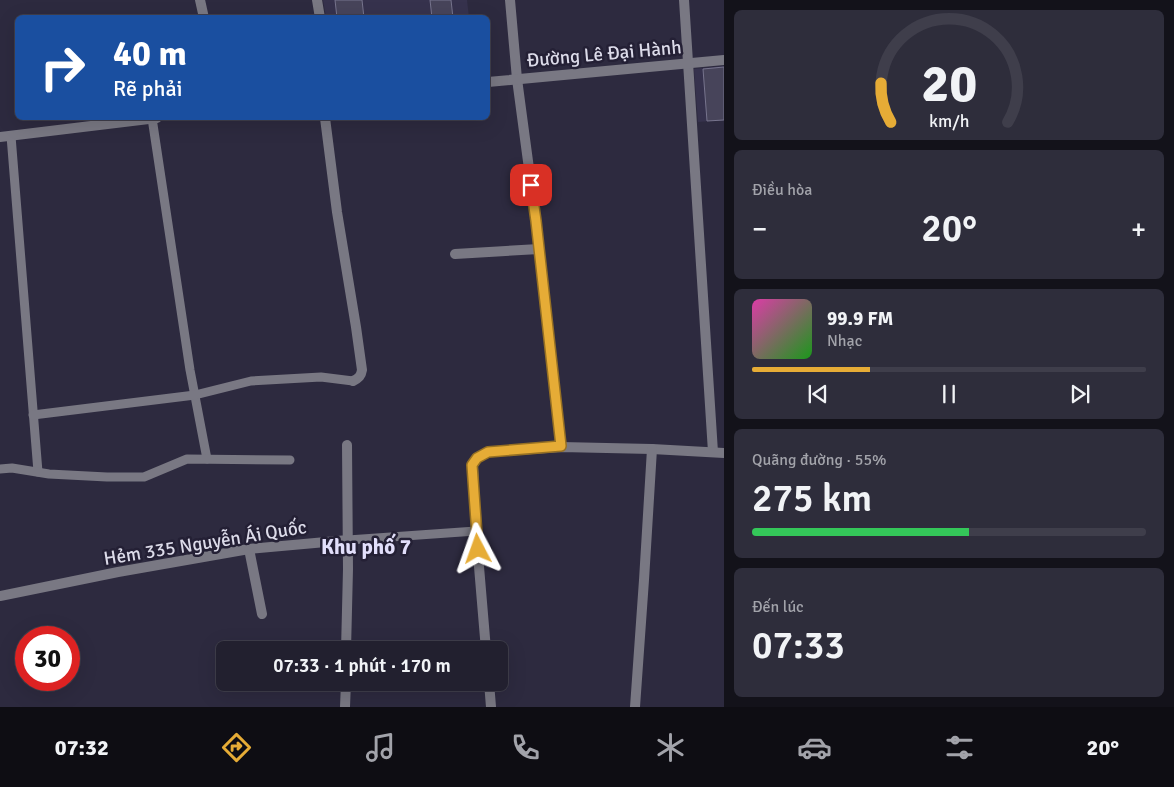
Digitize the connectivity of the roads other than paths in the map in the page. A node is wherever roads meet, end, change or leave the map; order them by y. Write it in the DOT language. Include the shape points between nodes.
graph roads {
  1 [pos="200,0"];
  2 [pos="317,0"];
  3 [pos="510,0"];
  4 [pos="684,0"];
  5 [pos="203,15"];
  6 [pos="320,15"];
  7 [pos="724,60"];
  8 [pos="688,63"];
  9 [pos="516,79"];
  10 [pos="490,82"];
  11 [pos="136,120"];
  12 [pos="152,120"];
  13 [pos="325,120"];
  14 [pos="11,136"];
  15 [pos="0,137"];
  16 [pos="539,249"];
  17 [pos="456,254"];
  18 [pos="353,381"];
  19 [pos="195,395"];
  20 [pos="33,415"];
  21 [pos="346,445"];
  22 [pos="561,446"];
  23 [pos="652,449"];
  24 [pos="713,452"];
  25 [pos="724,453"];
  26 [pos="207,458"];
  27 [pos="290,460"];
  28 [pos="0,469"];
  29 [pos="38,472"];
  30 [pos="476,531"];
  31 [pos="348,540"];
  32 [pos="249,549"];
  33 [pos="0,596"];
  34 [pos="262,614"];
  35 [pos="346,641"];
  36 [pos="485,641"];
  37 [pos="346,691"];
  38 [pos="490,691"];
  39 [pos="345,707"];
  40 [pos="491,707"];
  41 [pos="635,707"];
  1 -- 5 [label="street"];
  2 -- 6 [label="street"];
  3 -- 9 [label="street"];
  4 -- 8 [label="street"];
  7 -- 8 [label="street, Đường Lê Đại Hành"];
  8 -- 9 [label="street, Đường Lê Đại Hành"];
  8 -- 24 [label="street"];
  9 -- 10 [label="street, Đường Lê Đại Hành"];
  9 -- 16 [label="street"];
  11 -- 14 [label="street"];
  12 -- 19 [label="lane"];
  13 -- 18 [label="street" via="362,370 362,375"];
  14 -- 15 [label="street"];
  14 -- 20 [label="lane"];
  16 -- 17 [label="street"];
  16 -- 22 [label="street"];
  18 -- 19 [label="lane" via="320,377 251,381"];
  19 -- 20 [label="lane"];
  19 -- 26 [label="lane"];
  20 -- 29 [label="lane"];
  21 -- 31 [label="street"];
  22 -- 23 [label="street"];
  22 -- 30 [label="street" via="488,452 477,458 472,465"];
  23 -- 24 [label="street"];
  23 -- 41 [label="street"];
  24 -- 25 [label="street"];
  26 -- 27 [label="lane"];
  26 -- 29 [label="lane" via="187,459 144,477"];
  28 -- 29 [label="lane"];
  30 -- 31 [label="lane, Hẻm 335 Nguyễn Ái Quốc"];
  30 -- 36 [label="street"];
  31 -- 32 [label="street, Hẻm 335 Nguyễn Ái Quốc"];
  31 -- 35 [label="street"];
  32 -- 33 [label="street, Hẻm 335 Nguyễn Ái Quốc"];
  32 -- 34 [label="street"];
  37 -- 39 [label="street"];
  38 -- 40 [label="street"];
}
